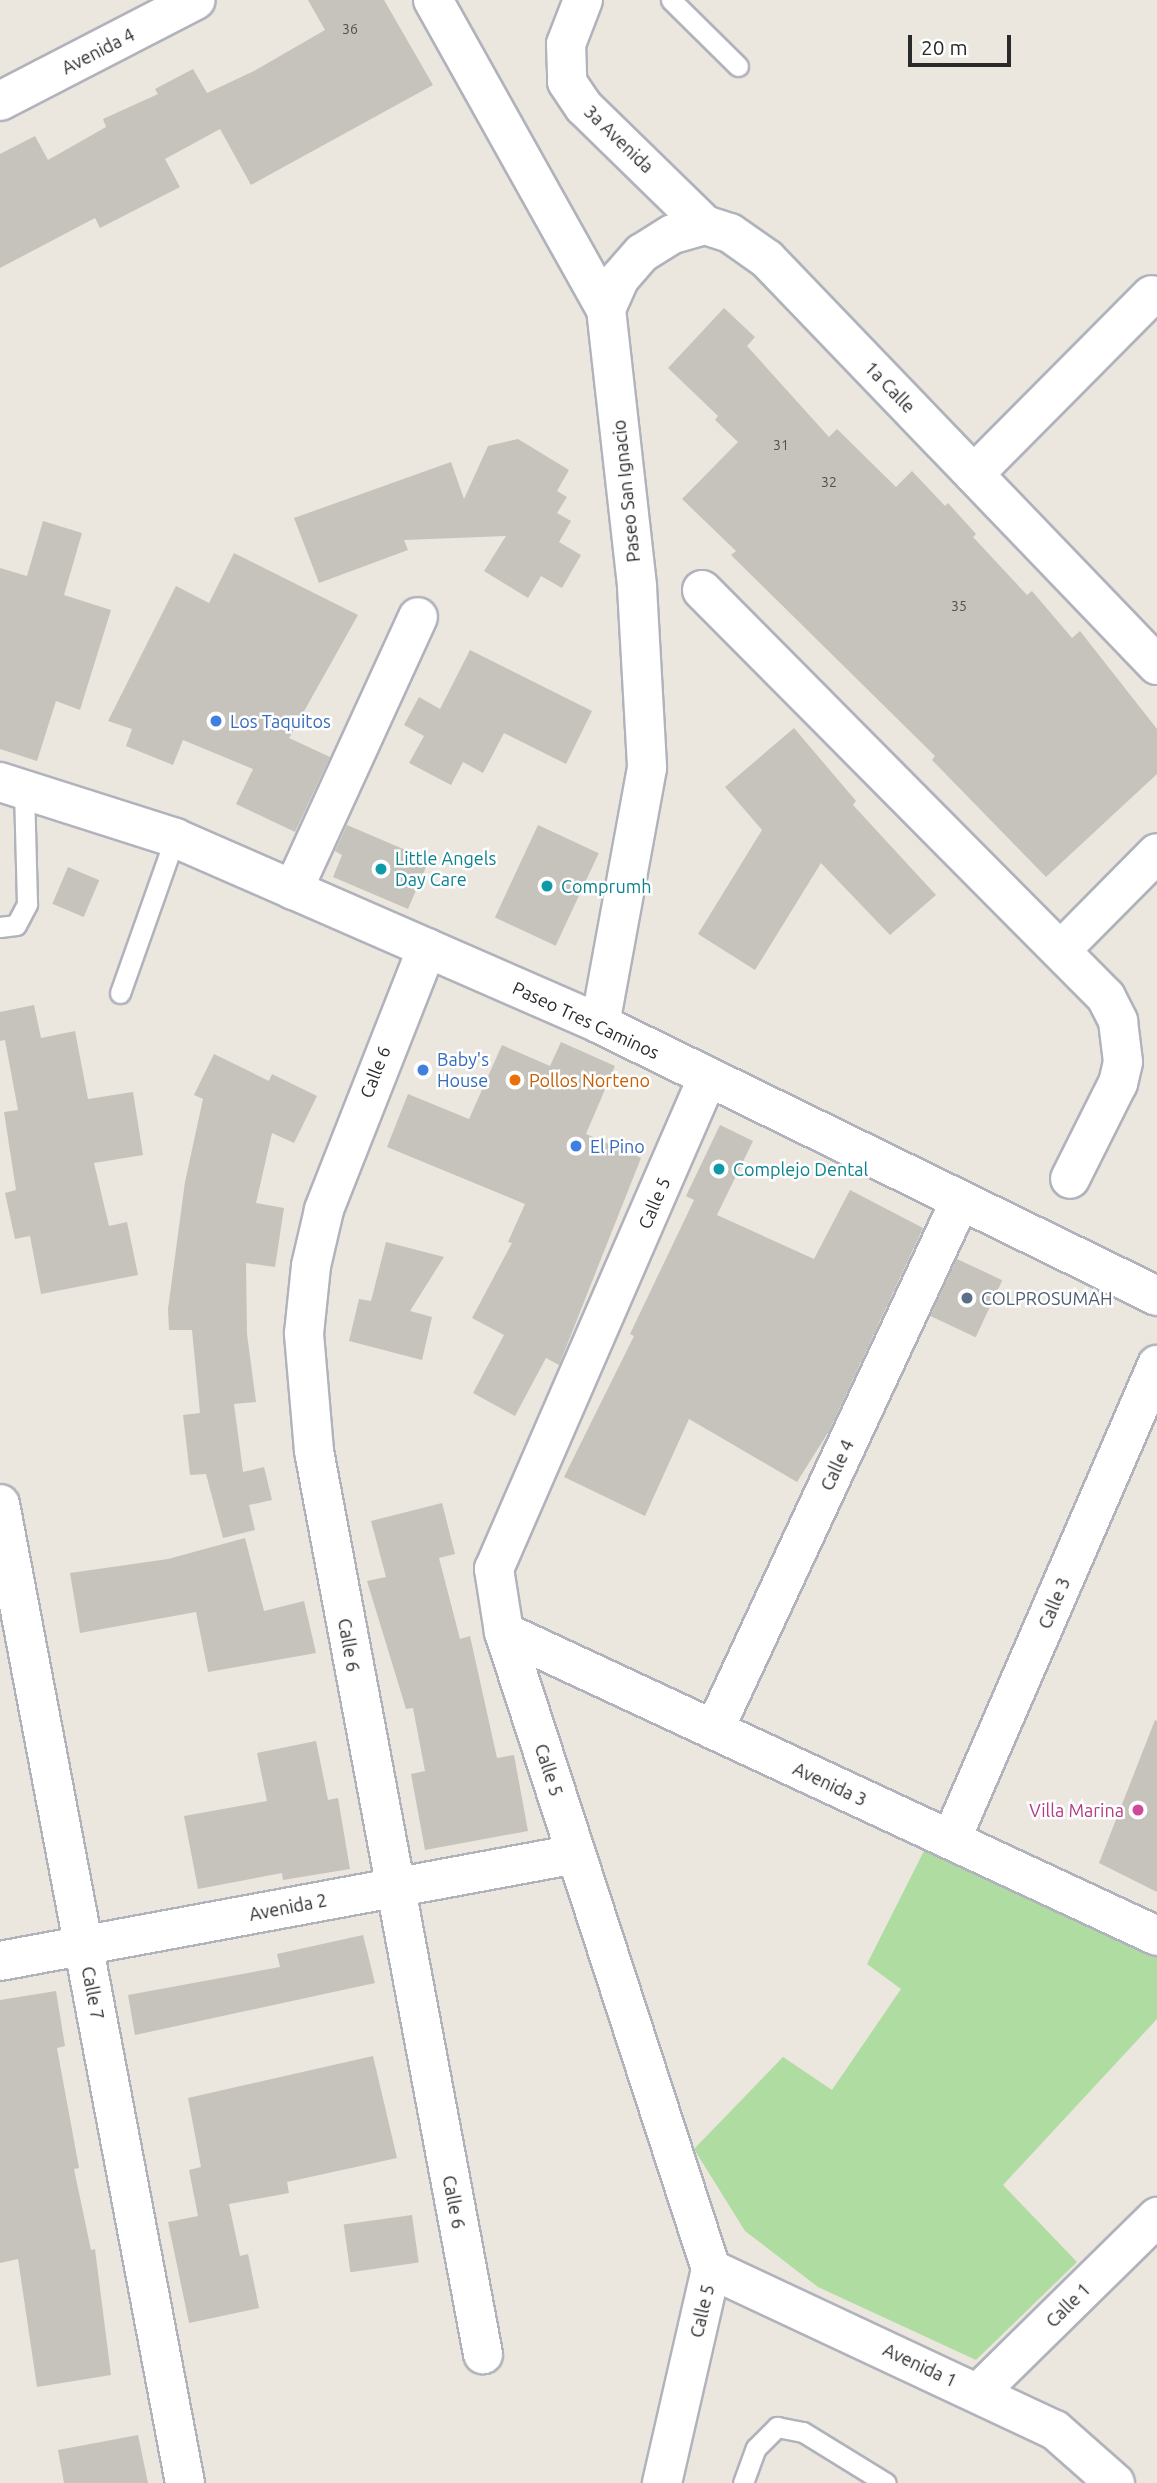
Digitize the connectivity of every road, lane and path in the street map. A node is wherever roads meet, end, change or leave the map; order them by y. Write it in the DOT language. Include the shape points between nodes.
graph roads {
  1 [pos="196,0"];
  2 [pos="433,0"];
  3 [pos="583,0"];
  4 [pos="671,0"];
  5 [pos="738,66"];
  6 [pos="0,101"];
  7 [pos="705,225"];
  8 [pos="1152,295"];
  9 [pos="606,309"];
  10 [pos="974,474"];
  11 [pos="702,590"];
  12 [pos="418,617"];
  13 [pos="1157,665"];
  14 [pos="12,786"];
  15 [pos="175,838"];
  16 [pos="1157,853"];
  17 [pos="293,890"];
  18 [pos="0,927"];
  19 [pos="427,948"];
  20 [pos="1061,950"];
  21 [pos="120,993"];
  22 [pos="600,1024"];
  23 [pos="707,1079"];
  24 [pos="1070,1179"];
  25 [pos="960,1201"];
  26 [pos="1157,1296"];
  27 [pos="1157,1365"];
  28 [pos="0,1504"];
  29 [pos="504,1632"];
  30 [pos="714,1730"];
  31 [pos="951,1840"];
  32 [pos="576,1854"];
  33 [pos="392,1888"];
  34 [pos="1157,1937"];
  35 [pos="84,1946"];
  36 [pos="0,1961"];
  37 [pos="1157,2217"];
  38 [pos="711,2269"];
  39 [pos="483,2354"];
  40 [pos="979,2392"];
  41 [pos="186,2483"];
  42 [pos="662,2483"];
  43 [pos="743,2483"];
  44 [pos="886,2483"];
  45 [pos="1115,2483"];
  1 -- 6 [label="street, Avenida 4"];
  2 -- 9 [label="street, Paseo San Ignacio"];
  3 -- 7 [label="street, 3a Avenida" via="566,44 567,82 584,107"];
  4 -- 5 [label="lane"];
  7 -- 9 [label="street" via="673,234 642,253 620,278"];
  7 -- 10 [label="street, 1a Calle" via="730,233 766,259"];
  8 -- 10 [label="street"];
  9 -- 22 [label="street, Paseo San Ignacio" via="637,587 647,768"];
  10 -- 13 [label="street, 1a Calle"];
  11 -- 20 [label="street"];
  12 -- 17 [label="street"];
  14 -- 15 [label="street, Paseo Tres Caminos"];
  14 -- 18 [label="lane" via="27,904 16,925"];
  15 -- 17 [label="street, Paseo Tres Caminos"];
  15 -- 21 [label="lane"];
  16 -- 20 [label="street"];
  17 -- 19 [label="street, Paseo Tres Caminos"];
  19 -- 22 [label="street, Paseo Tres Caminos"];
  19 -- 33 [label="street, Calle 6" via="328,1197 311,1266 304,1334 314,1451"];
  20 -- 24 [label="street" via="1106,997 1124,1042 1118,1083"];
  22 -- 23 [label="street, Paseo Tres Caminos"];
  23 -- 25 [label="street, Paseo Tres Caminos"];
  23 -- 29 [label="street, Calle 5" via="494,1569"];
  25 -- 26 [label="street, Paseo Tres Caminos"];
  25 -- 30 [label="street, Calle 4"];
  27 -- 31 [label="street, Calle 3"];
  28 -- 35 [label="street, Calle 7"];
  29 -- 30 [label="street, Avenida 3"];
  29 -- 32 [label="street, Calle 5"];
  30 -- 31 [label="street, Avenida 3"];
  31 -- 34 [label="street, Avenida 3"];
  32 -- 33 [label="street, Avenida 2"];
  32 -- 38 [label="street, Calle 5"];
  33 -- 35 [label="street, Avenida 2"];
  33 -- 39 [label="street, Calle 6"];
  35 -- 36 [label="street, Avenida 2"];
  35 -- 41 [label="street, Calle 7"];
  37 -- 40 [label="street, Calle 1"];
  38 -- 40 [label="street, Avenida 1"];
  38 -- 42 [label="street, Calle 5"];
  40 -- 45 [label="street, Avenida 1" via="1055,2430"];
  43 -- 44 [label="lane" via="756,2448 776,2427 803,2432"];
}
